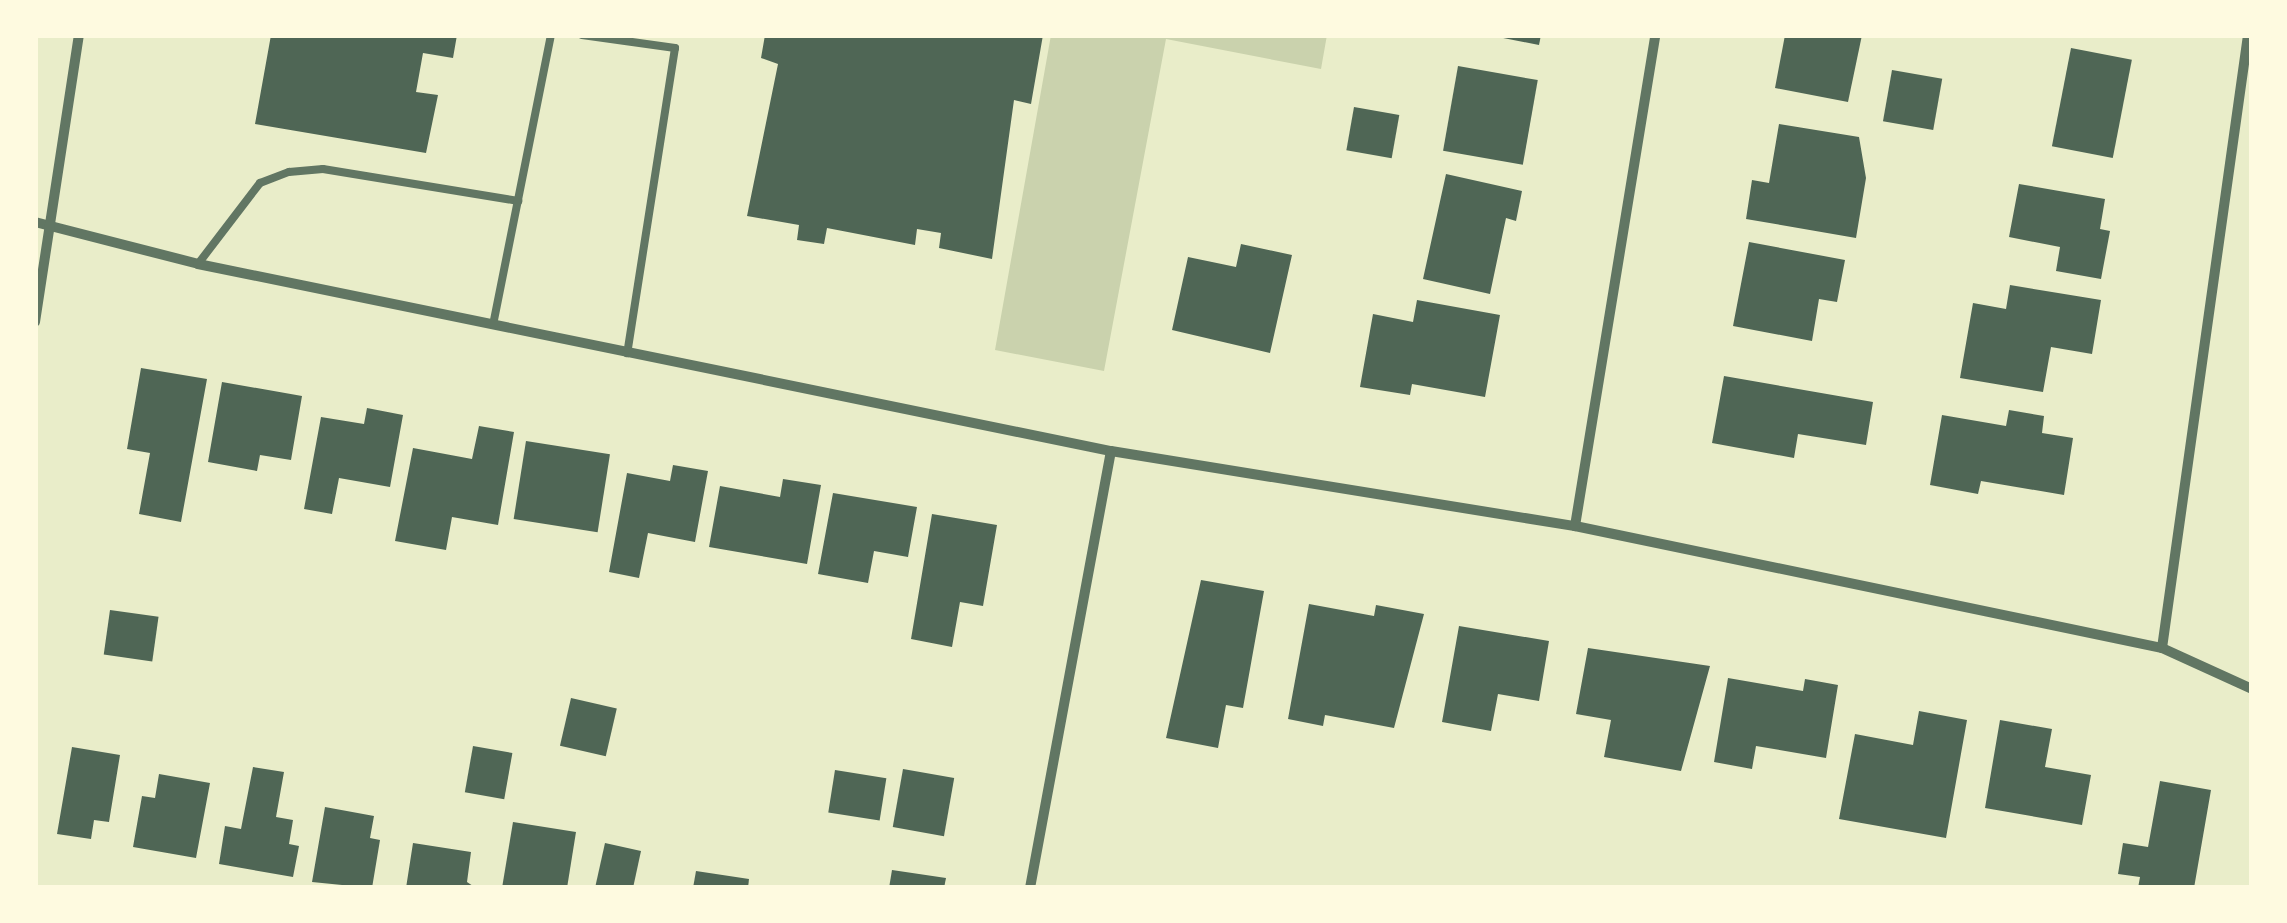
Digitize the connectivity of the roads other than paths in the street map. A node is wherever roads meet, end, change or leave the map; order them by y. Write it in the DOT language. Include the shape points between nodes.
graph roads {
  1 [pos="79,35"];
  2 [pos="550,35"];
  3 [pos="582,35"];
  4 [pos="1655,35"];
  5 [pos="2248,35"];
  6 [pos="518,201"];
  7 [pos="35,222"];
  8 [pos="52,229"];
  9 [pos="198,264"];
  10 [pos="35,322"];
  11 [pos="493,325"];
  12 [pos="627,353"];
  13 [pos="1111,450"];
  14 [pos="1575,526"];
  15 [pos="2162,648"];
  16 [pos="2252,689"];
  17 [pos="1030,888"];
  1 -- 8 [label="street"];
  2 -- 6 [label="lane"];
  3 -- 12 [label="lane" via="675,48"];
  4 -- 14 [label="street"];
  5 -- 15 [label="street"];
  6 -- 9 [label="lane" via="323,169 289,172 260,183"];
  6 -- 11 [label="lane"];
  7 -- 8 [label="street"];
  8 -- 9 [label="street"];
  8 -- 10 [label="street"];
  9 -- 11 [label="street"];
  11 -- 12 [label="street"];
  12 -- 13 [label="street"];
  13 -- 14 [label="street"];
  13 -- 17 [label="street"];
  14 -- 15 [label="street"];
  15 -- 16 [label="street"];
}
